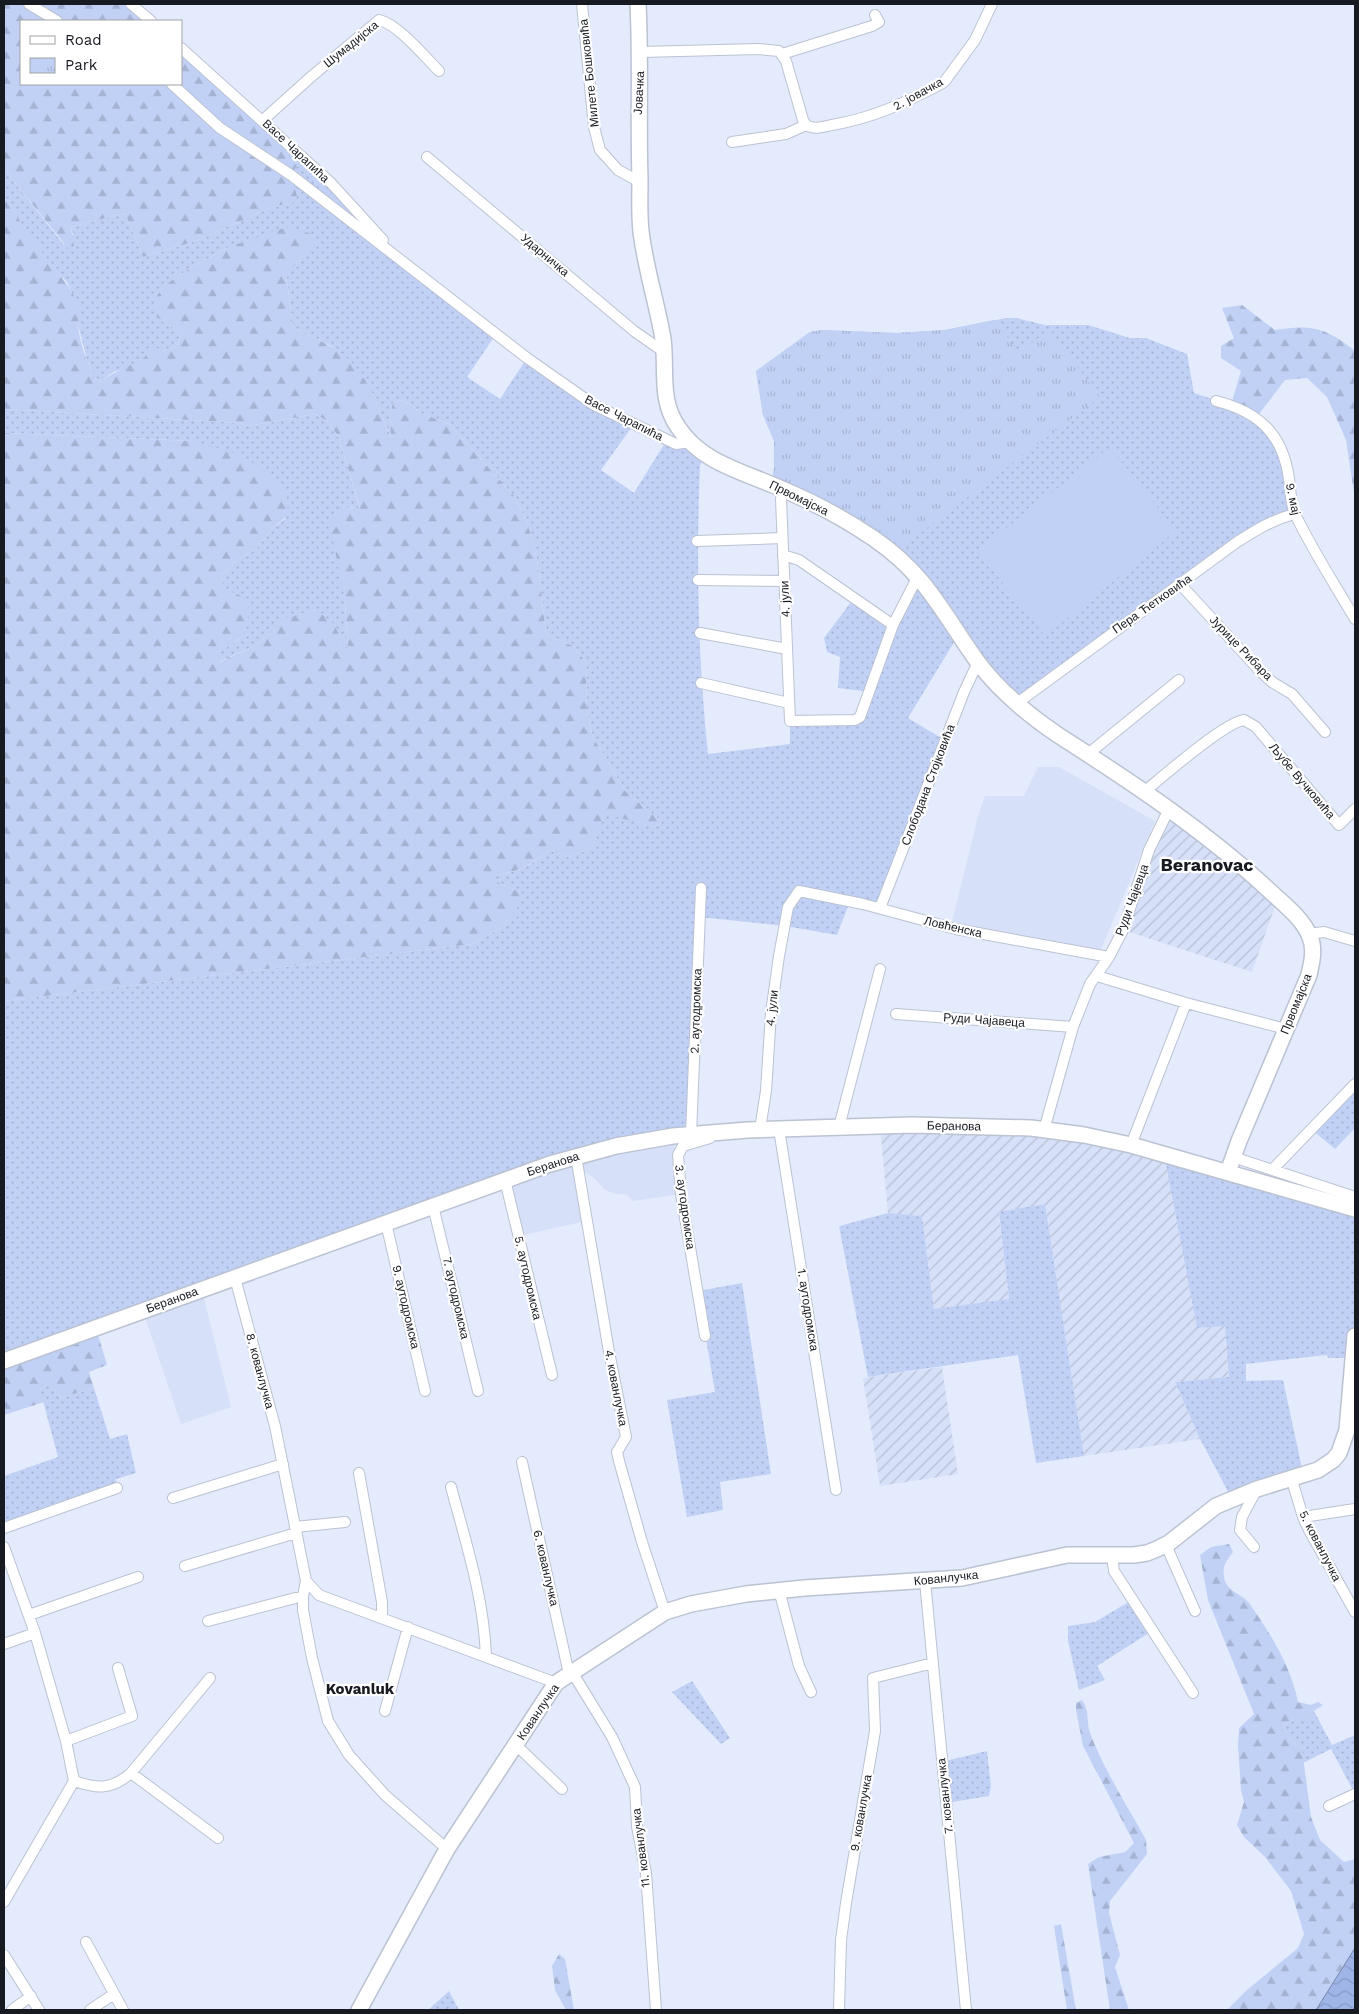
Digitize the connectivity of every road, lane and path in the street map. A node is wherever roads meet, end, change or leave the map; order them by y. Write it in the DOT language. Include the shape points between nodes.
graph roads {
  1 [pos="29,4"];
  2 [pos="131,4"];
  3 [pos="582,4"];
  4 [pos="638,4"];
  5 [pos="992,4"];
  6 [pos="875,15"];
  7 [pos="55,20"];
  8 [pos="150,20"];
  9 [pos="182,49"];
  10 [pos="641,52"];
  11 [pos="782,54"];
  12 [pos="439,71"];
  13 [pos="173,85"];
  14 [pos="263,120"];
  15 [pos="806,125"];
  16 [pos="732,142"];
  17 [pos="428,157"];
  18 [pos="640,182"];
  19 [pos="403,261"];
  20 [pos="664,352"];
  21 [pos="1216,401"];
  22 [pos="690,442"];
  23 [pos="783,489"];
  24 [pos="1294,514"];
  25 [pos="782,538"];
  26 [pos="697,542"];
  27 [pos="783,555"];
  28 [pos="918,576"];
  29 [pos="698,580"];
  30 [pos="784,581"];
  31 [pos="1180,584"];
  32 [pos="1355,619"];
  33 [pos="893,625"];
  34 [pos="700,633"];
  35 [pos="787,649"];
  36 [pos="978,662"];
  37 [pos="1179,680"];
  38 [pos="701,683"];
  39 [pos="789,703"];
  40 [pos="1016,704"];
  41 [pos="1325,732"];
  42 [pos="1088,754"];
  43 [pos="1144,792"];
  44 [pos="1169,809"];
  45 [pos="1355,809"];
  46 [pos="701,888"];
  47 [pos="799,891"];
  48 [pos="880,908"];
  49 [pos="1310,934"];
  50 [pos="1355,941"];
  51 [pos="1108,960"];
  52 [pos="880,969"];
  53 [pos="1097,976"];
  54 [pos="1116,982"];
  55 [pos="1186,1003"];
  56 [pos="896,1014"];
  57 [pos="1073,1026"];
  58 [pos="1286,1029"];
  59 [pos="1355,1084"];
  60 [pos="839,1126"];
  61 [pos="754,1129"];
  62 [pos="779,1129"];
  63 [pos="1044,1130"];
  64 [pos="691,1135"];
  65 [pos="1131,1145"];
  66 [pos="576,1156"];
  67 [pos="1232,1157"];
  68 [pos="1272,1170"];
  69 [pos="1228,1172"];
  70 [pos="505,1180"];
  71 [pos="1355,1197"];
  72 [pos="433,1206"];
  73 [pos="1355,1209"];
  74 [pos="386,1223"];
  75 [pos="235,1278"];
  76 [pos="705,1336"];
  77 [pos="1355,1336"];
  78 [pos="4,1361"];
  79 [pos="552,1375"];
  80 [pos="425,1391"];
  81 [pos="478,1391"];
  82 [pos="522,1462"];
  83 [pos="283,1464"];
  84 [pos="359,1473"];
  85 [pos="1291,1478"];
  86 [pos="451,1487"];
  87 [pos="117,1488"];
  88 [pos="1257,1489"];
  89 [pos="836,1490"];
  90 [pos="173,1498"];
  91 [pos="1355,1510"];
  92 [pos="1303,1518"];
  93 [pos="345,1522"];
  94 [pos="4,1528"];
  95 [pos="295,1530"];
  96 [pos="1166,1545"];
  97 [pos="1254,1547"];
  98 [pos="4,1549"];
  99 [pos="1112,1554"];
  100 [pos="185,1566"];
  101 [pos="138,1577"];
  102 [pos="306,1581"];
  103 [pos="925,1581"];
  104 [pos="779,1590"];
  105 [pos="303,1596"];
  106 [pos="1194,1611"];
  107 [pos="665,1612"];
  108 [pos="1355,1612"];
  109 [pos="29,1615"];
  110 [pos="382,1618"];
  111 [pos="208,1621"];
  112 [pos="408,1627"];
  113 [pos="34,1633"];
  114 [pos="4,1644"];
  115 [pos="486,1656"];
  116 [pos="933,1663"];
  117 [pos="118,1668"];
  118 [pos="571,1673"];
  119 [pos="210,1678"];
  120 [pos="556,1683"];
  121 [pos="811,1692"];
  122 [pos="1193,1693"];
  123 [pos="385,1711"];
  124 [pos="66,1741"];
  125 [pos="516,1745"];
  126 [pos="131,1773"];
  127 [pos="74,1781"];
  128 [pos="562,1789"];
  129 [pos="1355,1794"];
  130 [pos="1329,1806"];
  131 [pos="218,1838"];
  132 [pos="447,1849"];
  133 [pos="4,1902"];
  134 [pos="86,1942"];
  135 [pos="4,1955"];
  136 [pos="114,1994"];
  137 [pos="31,1996"];
  138 [pos="12,2010"];
  139 [pos="39,2010"];
  140 [pos="90,2010"];
  141 [pos="123,2010"];
  142 [pos="359,2010"];
  143 [pos="656,2010"];
  144 [pos="838,2010"];
  145 [pos="966,2010"];
  1 -- 7 [label="street"];
  2 -- 8 [label="street"];
  3 -- 18 [label="street, Милете Бошковића" via="594,127 600,150 618,170"];
  4 -- 10 [label="main road, Јовачка"];
  5 -- 15 [label="street, 2. јовачка" via="975,40 941,84 880,114 858,121 816,128"];
  6 -- 11 [label="street" via="879,22 872,26"];
  9 -- 14 [label="street, Васе Чарапића"];
  10 -- 11 [label="street" via="765,50"];
  10 -- 18 [label="main road, Јовачка"];
  11 -- 15 [label="street"];
  12 -- 14 [label="street, Шумадијска" via="397,30 380,20"];
  13 -- 19 [label="street, Васе Чарапића" via="220,128 291,175"];
  14 -- 19 [label="street, Васе Чарапића" via="331,183"];
  15 -- 16 [label="street, 2. јовачка" via="786,134"];
  17 -- 20 [label="street, Ударничка" via="634,331"];
  18 -- 20 [label="main road, Првомајска" via="641,229"];
  19 -- 22 [label="street, Васе Чарапића" via="527,358 594,405 676,444"];
  20 -- 22 [label="main road, Првомајска" via="668,407 675,423"];
  21 -- 24 [label="street, 9. мај" via="1245,410 1274,435 1285,458"];
  22 -- 23 [label="main road, Првомајска" via="712,460"];
  23 -- 25 [label="street, 4. јули" via="780,499"];
  23 -- 28 [label="main road, Првомајска" via="875,539"];
  24 -- 31 [label="street, Пера Ћетковића" via="1263,525"];
  24 -- 32 [label="street, 9. мај"];
  25 -- 26 [label="street"];
  25 -- 27 [label="street, 4. јули"];
  27 -- 30 [label="street, 4. јули"];
  27 -- 33 [label="street" via="799,560"];
  28 -- 33 [label="street, 4. јули"];
  28 -- 36 [label="main road, Првомајска"];
  29 -- 30 [label="street"];
  30 -- 35 [label="street, 4. јули"];
  31 -- 40 [label="street, Пера Ћетковића"];
  31 -- 41 [label="street, Јурице Рибара" via="1259,670 1292,694"];
  33 -- 39 [label="street, 4. јули" via="860,717 855,720 790,721"];
  34 -- 35 [label="street"];
  35 -- 39 [label="street, 4. јули"];
  36 -- 40 [label="main road, Првомајска"];
  36 -- 48 [label="street, Слободана Стојковића"];
  37 -- 42 [label="street"];
  38 -- 39 [label="street"];
  40 -- 42 [label="main road, Првомајска"];
  42 -- 43 [label="main road, Првомајска"];
  43 -- 44 [label="main road, Првомајска"];
  43 -- 45 [label="street, Љубе Вучковића" via="1240,720 1256,727 1339,825"];
  44 -- 49 [label="main road, Првомајска" via="1251,873"];
  44 -- 51 [label="street, Руди Чајевца" via="1150,850 1123,930"];
  46 -- 64 [label="street, 2. аутодромска"];
  47 -- 48 [label="street, Ловћенска"];
  47 -- 61 [label="street, 4. јули" via="788,907 771,1013 766,1091"];
  48 -- 51 [label="street, Ловћенска" via="956,929"];
  49 -- 50 [label="street" via="1324,932"];
  49 -- 58 [label="main road, Првомајска" via="1313,948 1309,975"];
  51 -- 53 [label="street, Руди Чајевца"];
  51 -- 54 [label="street" via="1110,974"];
  52 -- 60 [label="street"];
  53 -- 54 [label="street"];
  53 -- 57 [label="street, Руди Чајевца" via="1090,984"];
  54 -- 55 [label="street"];
  55 -- 58 [label="street"];
  55 -- 65 [label="street"];
  56 -- 57 [label="street, Руди Чајавеца"];
  57 -- 63 [label="street, Руди Чајевца"];
  58 -- 67 [label="main road, Првомајска"];
  59 -- 68 [label="street"];
  60 -- 62 [label="main road, Беранова"];
  60 -- 63 [label="main road, Беранова" via="974,1126"];
  61 -- 62 [label="main road, Беранова"];
  61 -- 64 [label="main road, Беранова"];
  61 -- 76 [label="street, 3. аутодромска" via="683,1146 678,1156 681,1194"];
  62 -- 89 [label="street, 1. аутодромска"];
  63 -- 65 [label="main road, Беранова" via="1084,1134"];
  64 -- 66 [label="main road, Беранова" via="616,1146"];
  65 -- 69 [label="main road, Беранова"];
  66 -- 70 [label="main road, Беранова"];
  66 -- 107 [label="street, 4. кованлучка" via="626,1437 617,1452"];
  67 -- 68 [label="street"];
  67 -- 69 [label="main road, Првомајска"];
  68 -- 71 [label="street"];
  69 -- 73 [label="main road, Беранова"];
  70 -- 72 [label="main road, Беранова"];
  70 -- 79 [label="street, 5. аутодромска"];
  72 -- 74 [label="main road, Беранова"];
  72 -- 81 [label="street, 7. аутодромска"];
  74 -- 75 [label="main road, Беранова"];
  74 -- 80 [label="street, 9. аутодромска"];
  75 -- 78 [label="main road, Беранова"];
  75 -- 83 [label="street, 8. кованлучка"];
  77 -- 85 [label="main road, Кованлучка" via="1347,1430 1339,1453 1318,1470"];
  82 -- 118 [label="street, 6. кованлучка"];
  83 -- 90 [label="street"];
  83 -- 95 [label="street, 8. кованлучка"];
  84 -- 110 [label="street" via="382,1602"];
  85 -- 88 [label="main road, Кованлучка"];
  85 -- 92 [label="street, 5. кованлучка"];
  86 -- 115 [label="street" via="481,1601"];
  87 -- 94 [label="street"];
  88 -- 96 [label="main road, Кованлучка" via="1216,1506"];
  88 -- 97 [label="street" via="1242,1517 1240,1530"];
  91 -- 92 [label="street"];
  92 -- 108 [label="street, 5. кованлучка"];
  93 -- 95 [label="street"];
  95 -- 100 [label="street"];
  95 -- 102 [label="street, 8. кованлучка"];
  96 -- 99 [label="main road, Кованлучка" via="1146,1554"];
  96 -- 106 [label="street"];
  98 -- 109 [label="street"];
  99 -- 103 [label="main road, Кованлучка" via="1067,1554 962,1578"];
  99 -- 122 [label="street" via="1114,1571"];
  101 -- 109 [label="street"];
  102 -- 105 [label="street"];
  102 -- 110 [label="street" via="319,1595"];
  103 -- 104 [label="main road, Кованлучка"];
  103 -- 116 [label="street, 7. кованлучка"];
  104 -- 107 [label="main road, Кованлучка" via="691,1604"];
  104 -- 121 [label="street" via="799,1666"];
  105 -- 111 [label="street"];
  105 -- 132 [label="street" via="312,1658 328,1721 349,1755 385,1794"];
  107 -- 118 [label="main road, Кованлучка"];
  109 -- 113 [label="street"];
  110 -- 112 [label="street"];
  112 -- 115 [label="street"];
  112 -- 123 [label="street"];
  113 -- 114 [label="street"];
  113 -- 124 [label="street"];
  115 -- 120 [label="street"];
  116 -- 144 [label="street, 9. кованлучка" via="873,1678 875,1731 841,1940"];
  116 -- 145 [label="street, 7. кованлучка"];
  117 -- 124 [label="street" via="132,1716"];
  118 -- 120 [label="main road, Кованлучка"];
  118 -- 143 [label="street, 11. кованлучка" via="612,1737 635,1787 637,1826 646,1873"];
  119 -- 126 [label="street"];
  120 -- 125 [label="main road, Кованлучка"];
  124 -- 127 [label="street"];
  125 -- 128 [label="street, Кованлучка"];
  125 -- 132 [label="main road, Кованлучка"];
  126 -- 127 [label="street" via="99,1788"];
  126 -- 131 [label="street"];
  127 -- 133 [label="street"];
  129 -- 130 [label="street"];
  132 -- 142 [label="main road, Кованлучка"];
  134 -- 136 [label="street"];
  135 -- 137 [label="street"];
  136 -- 140 [label="street"];
  136 -- 141 [label="street"];
  137 -- 138 [label="street"];
  137 -- 139 [label="street"];
}
